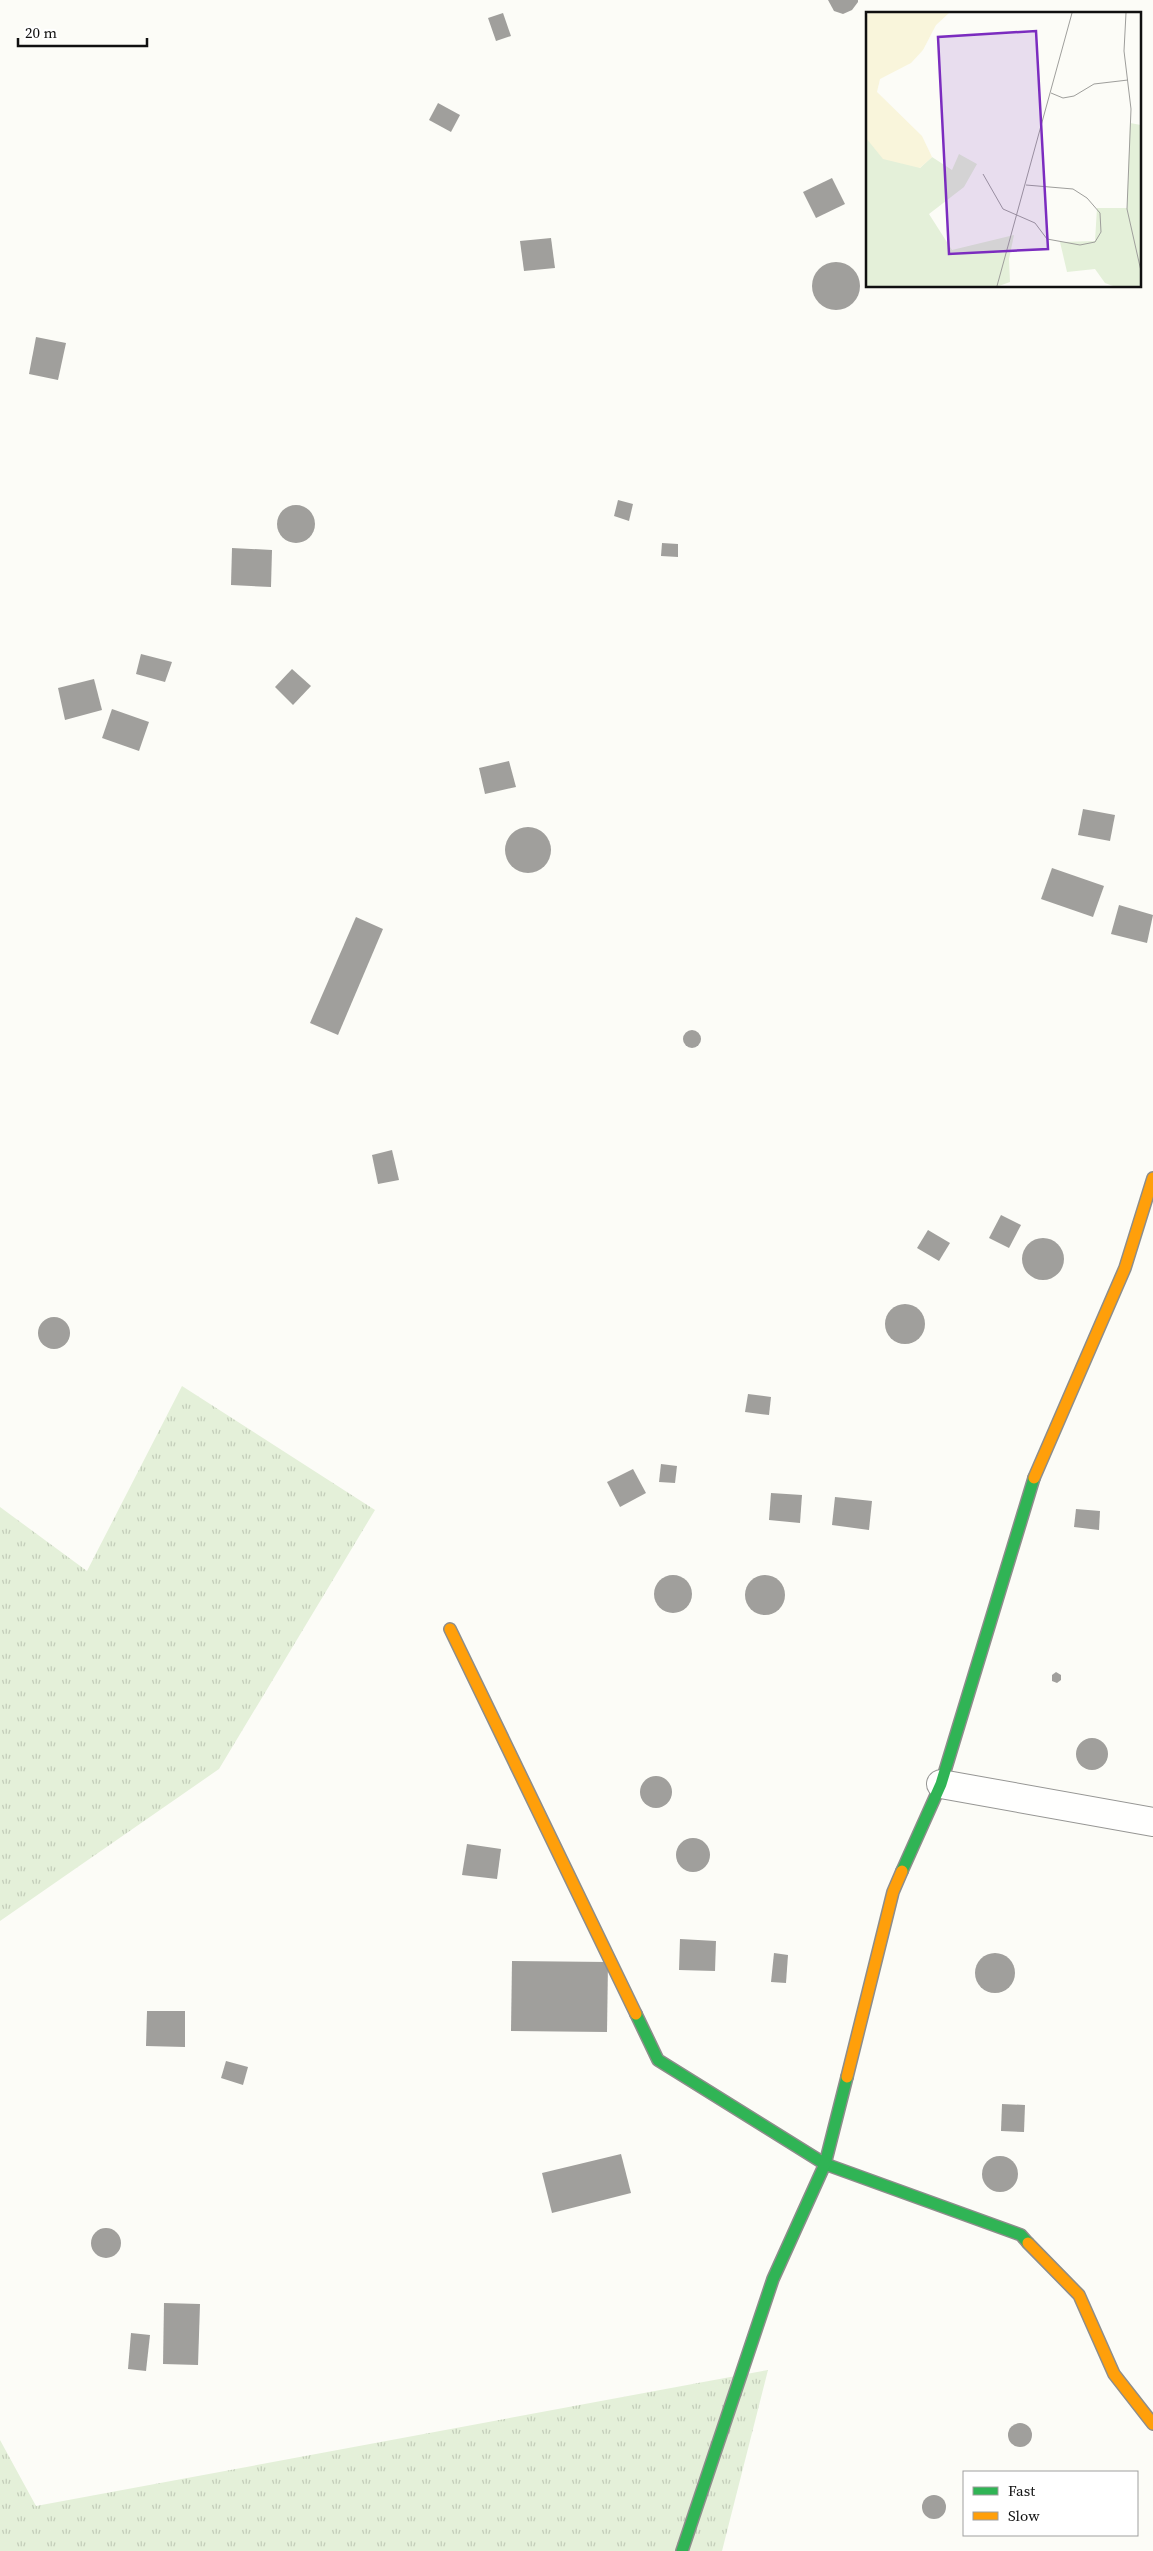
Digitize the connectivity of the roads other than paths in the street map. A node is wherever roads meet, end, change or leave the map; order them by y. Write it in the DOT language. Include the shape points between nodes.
graph roads {
  1 [pos="1153,1178"];
  2 [pos="450,1629"];
  3 [pos="941,1784"];
  4 [pos="1153,1822"];
  5 [pos="825,2164"];
  6 [pos="1153,2424"];
  7 [pos="682,2551"];
  1 -- 3 [label="street" via="1125,1268 1038,1465"];
  2 -- 5 [label="street" via="658,2060"];
  3 -- 4 [label="street"];
  3 -- 5 [label="street" via="893,1892"];
  5 -- 6 [label="street" via="1021,2235 1079,2296 1114,2374"];
  5 -- 7 [label="street" via="773,2279"];
}
